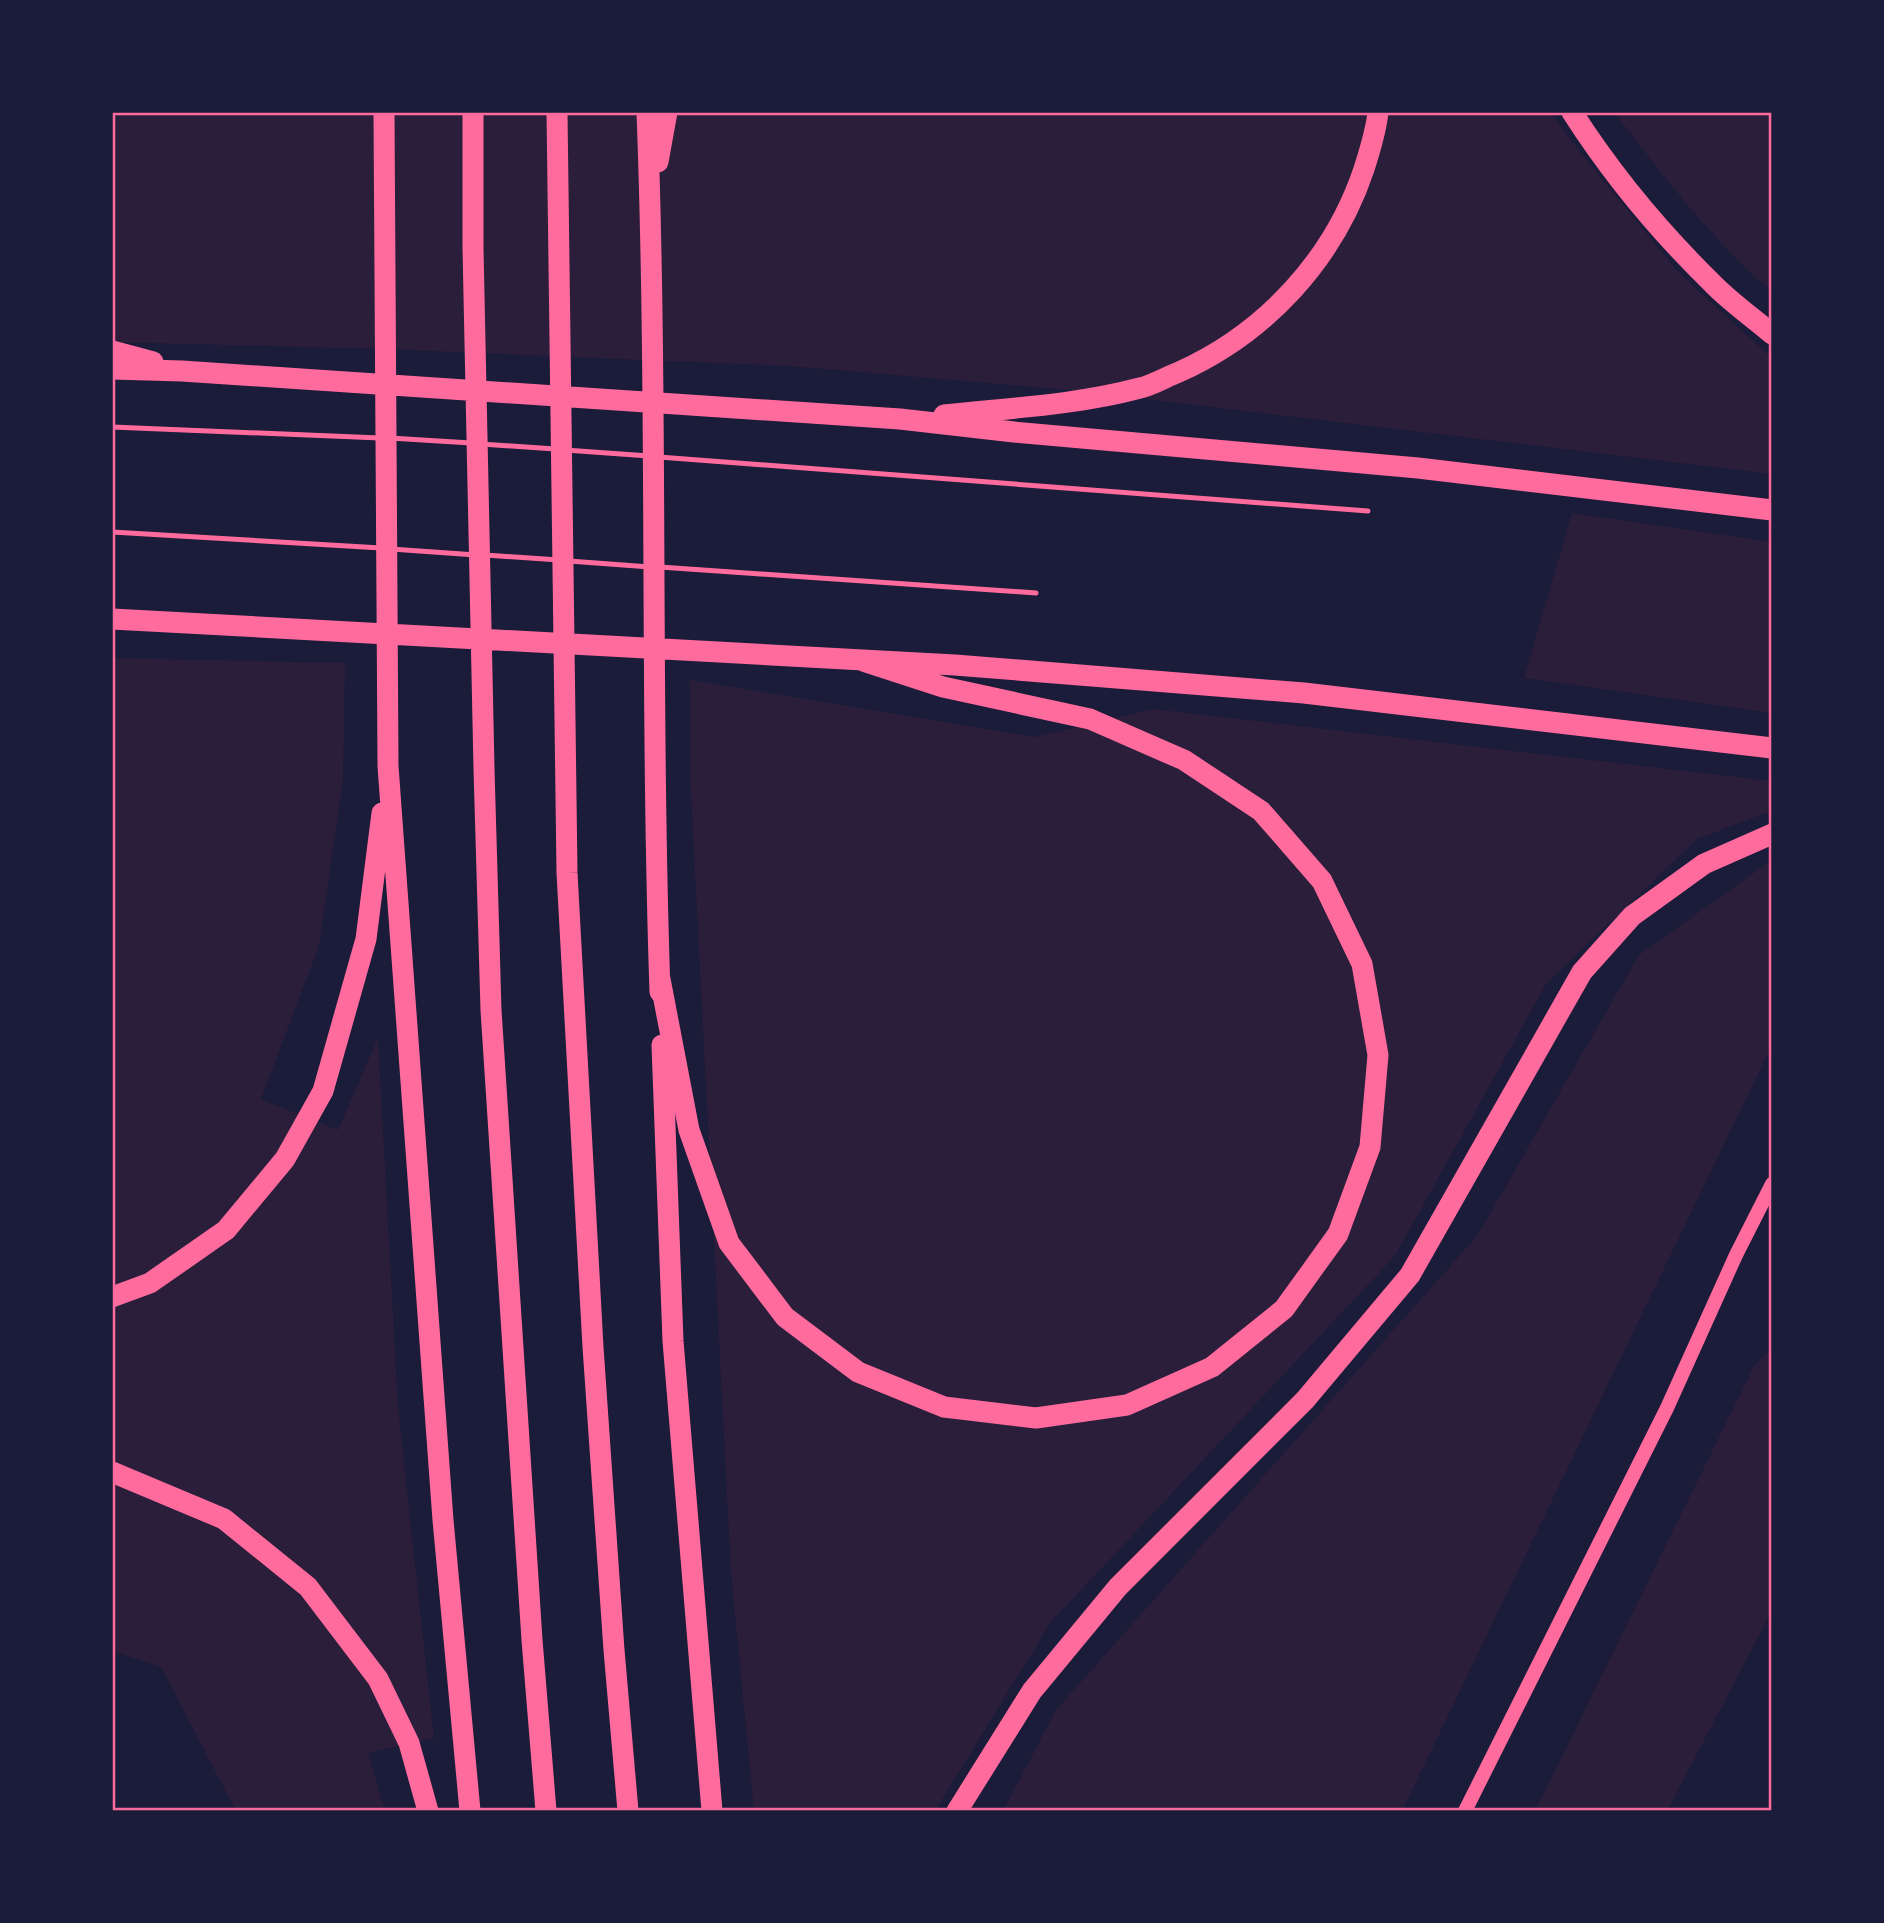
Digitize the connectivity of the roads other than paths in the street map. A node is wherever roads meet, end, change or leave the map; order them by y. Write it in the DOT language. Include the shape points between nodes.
graph roads {
  1 [pos="384,112"];
  2 [pos="473,112"];
  3 [pos="557,112"];
  4 [pos="647,112"];
  5 [pos="667,112"];
  6 [pos="1378,112"];
  7 [pos="1572,112"];
  8 [pos="651,202"];
  9 [pos="1772,334"];
  10 [pos="112,351"];
  11 [pos="112,369"];
  12 [pos="181,371"];
  13 [pos="900,419"];
  14 [pos="112,427"];
  15 [pos="1772,510"];
  16 [pos="1368,511"];
  17 [pos="112,532"];
  18 [pos="1036,593"];
  19 [pos="112,619"];
  20 [pos="863,661"];
  21 [pos="1772,748"];
  22 [pos="388,766"];
  23 [pos="1772,834"];
  24 [pos="660,979"];
  25 [pos="1772,1184"];
  26 [pos="112,1297"];
  27 [pos="112,1472"];
  28 [pos="428,1811"];
  29 [pos="470,1811"];
  30 [pos="546,1811"];
  31 [pos="628,1811"];
  32 [pos="712,1811"];
  33 [pos="957,1811"];
  34 [pos="1465,1811"];
  1 -- 22 [label="highway"];
  2 -- 30 [label="highway" via="494,1064"];
  3 -- 31 [label="highway" via="567,873 593,1347"];
  4 -- 8 [label="highway"];
  5 -- 8 [label="highway"];
  6 -- 13 [label="highway" via="1377,130 1354,199 1318,262 1268,316 1210,358 1143,388 1072,403"];
  7 -- 9 [label="highway" via="1646,211 1712,284"];
  8 -- 24 [label="highway"];
  10 -- 12 [label="highway"];
  11 -- 12 [label="highway"];
  12 -- 13 [label="highway"];
  13 -- 15 [label="highway" via="1418,468"];
  14 -- 16 [label="lane" via="433,440"];
  17 -- 18 [label="lane"];
  19 -- 20 [label="highway"];
  20 -- 21 [label="highway" via="1304,692"];
  20 -- 24 [label="highway" via="943,687 1090,719 1184,760 1261,811 1322,881 1362,964 1378,1055 1370,1147 1338,1234 1284,1309 1212,1367 1127,1405 1035,1418 944,1407 858,1372 795,1325 729,1243 689,1130"];
  22 -- 26 [label="highway" via="366,939 323,1091 285,1159 226,1230 150,1283"];
  22 -- 29 [label="highway" via="443,1520"];
  23 -- 33 [label="highway" via="1704,864 1632,916 1582,972 1410,1275 1305,1400 1118,1587 1032,1691"];
  24 -- 32 [label="highway" via="673,1341"];
  25 -- 34 [label="main road" via="1667,1408"];
  27 -- 28 [label="highway" via="223,1519 308,1587 378,1679 409,1743"];
}
